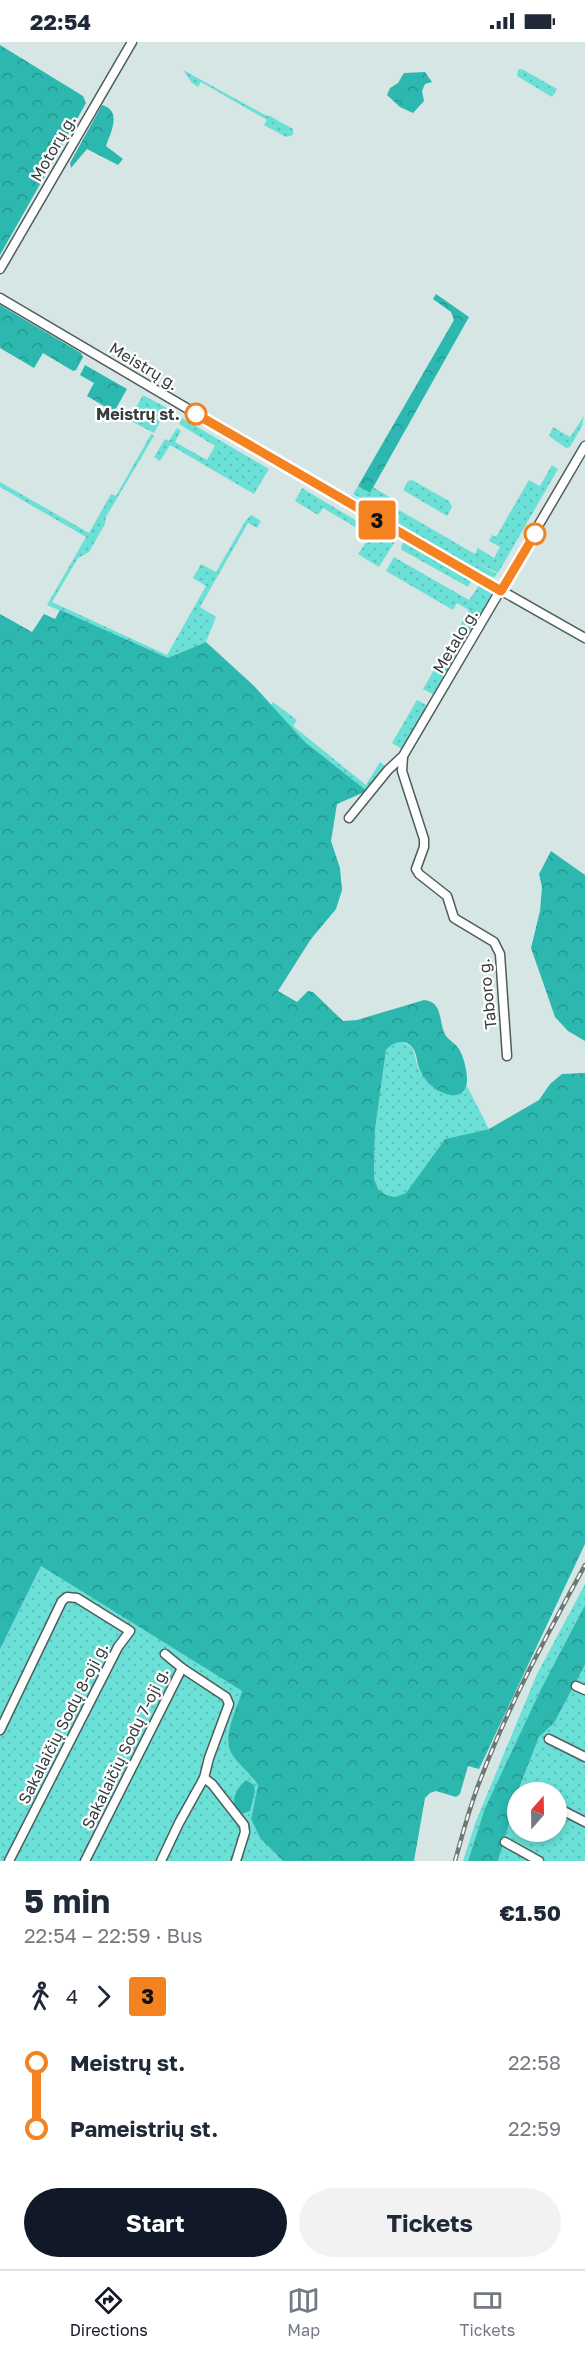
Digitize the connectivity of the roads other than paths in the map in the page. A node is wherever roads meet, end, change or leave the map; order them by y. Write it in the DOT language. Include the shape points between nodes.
graph roads {
  1 [pos="132,42"];
  2 [pos="0,269"];
  3 [pos="0,298"];
  4 [pos="585,446"];
  5 [pos="501,591"];
  6 [pos="585,638"];
  7 [pos="403,756"];
  8 [pos="348,818"];
  9 [pos="507,1056"];
  10 [pos="165,1654"];
  11 [pos="182,1668"];
  12 [pos="576,1686"];
  13 [pos="585,1690"];
  14 [pos="0,1730"];
  15 [pos="549,1739"];
  16 [pos="585,1757"];
  17 [pos="204,1778"];
  18 [pos="567,1813"];
  19 [pos="585,1822"];
  20 [pos="505,1842"];
  21 [pos="9,1861"];
  22 [pos="85,1861"];
  23 [pos="161,1861"];
  24 [pos="236,1861"];
  25 [pos="538,1861"];
  1 -- 2 [label="street, Motorų g."];
  3 -- 5 [label="street, Meistrų g."];
  4 -- 5 [label="street, Metalo g."];
  5 -- 6 [label="street, Meistrų g."];
  5 -- 7 [label="street, Metalo g."];
  7 -- 8 [label="street, Metalo g."];
  7 -- 9 [label="street, Taboro g." via="402,771 424,839 416,869 447,896 453,918 494,942 500,954"];
  10 -- 11 [label="street, Sakalaičių Sodų 7-oji g."];
  11 -- 17 [label="street" via="229,1700"];
  11 -- 22 [label="street, Sakalaičių Sodų 7-oji g."];
  12 -- 13 [label="street"];
  14 -- 21 [label="street, Sakalaičių Sodų 8-oji g." via="67,1597 77,1598 130,1631 118,1647"];
  15 -- 16 [label="street"];
  17 -- 23 [label="street"];
  17 -- 24 [label="street" via="244,1825"];
  18 -- 19 [label="street"];
  20 -- 25 [label="street"];
}
